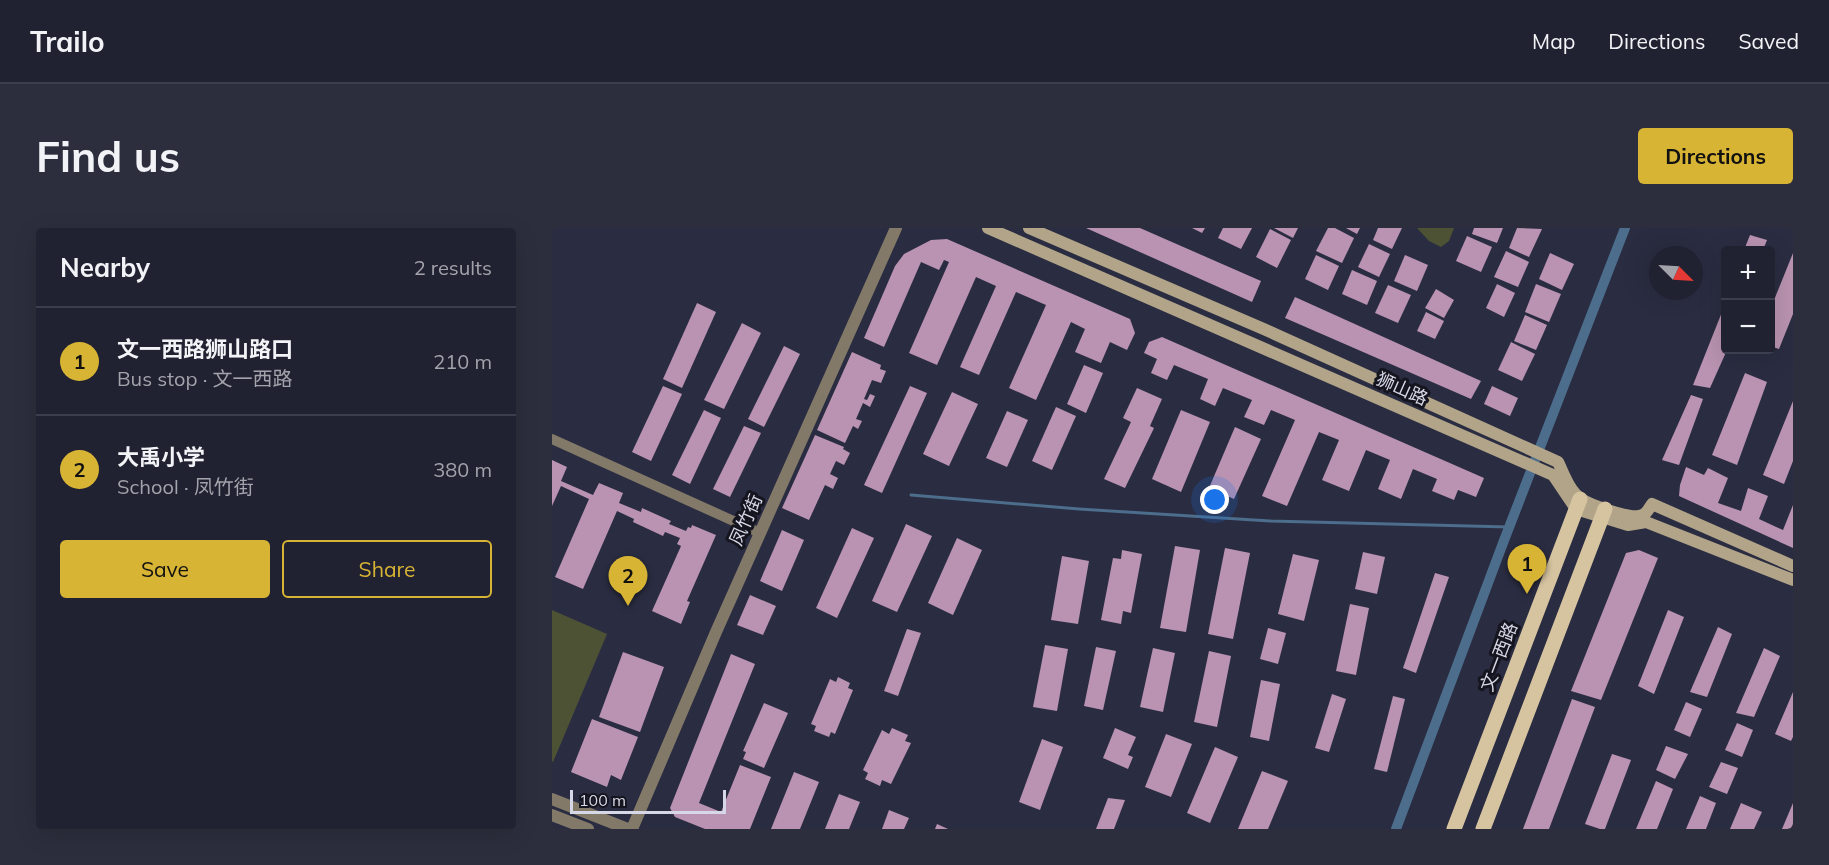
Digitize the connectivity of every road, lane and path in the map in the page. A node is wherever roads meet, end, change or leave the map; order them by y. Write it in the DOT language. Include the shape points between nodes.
graph roads {
  1 [pos="896,228"];
  2 [pos="988,228"];
  3 [pos="1029,228"];
  4 [pos="552,440"];
  5 [pos="1578,504"];
  6 [pos="1603,513"];
  7 [pos="760,533"];
  8 [pos="1793,566"];
  9 [pos="1793,580"];
  10 [pos="552,799"];
  11 [pos="552,815"];
  12 [pos="1456,822"];
  13 [pos="1484,828"];
  14 [pos="588,829"];
  15 [pos="630,829"];
  1 -- 7 [label="street, 凤竹街"];
  2 -- 5 [label="main road, 狮山路" via="1553,475"];
  3 -- 5 [label="main road, 狮山路" via="1558,462"];
  4 -- 7 [label="street"];
  5 -- 6 [label="main road"];
  5 -- 12 [label="main road, 文一西路"];
  6 -- 8 [label="main road" via="1637,517 1652,504"];
  6 -- 9 [label="main road" via="1628,525 1646,522"];
  6 -- 13 [label="main road"];
  7 -- 15 [label="street, 凤竹街"];
  10 -- 15 [label="street"];
  11 -- 14 [label="street"];
}
